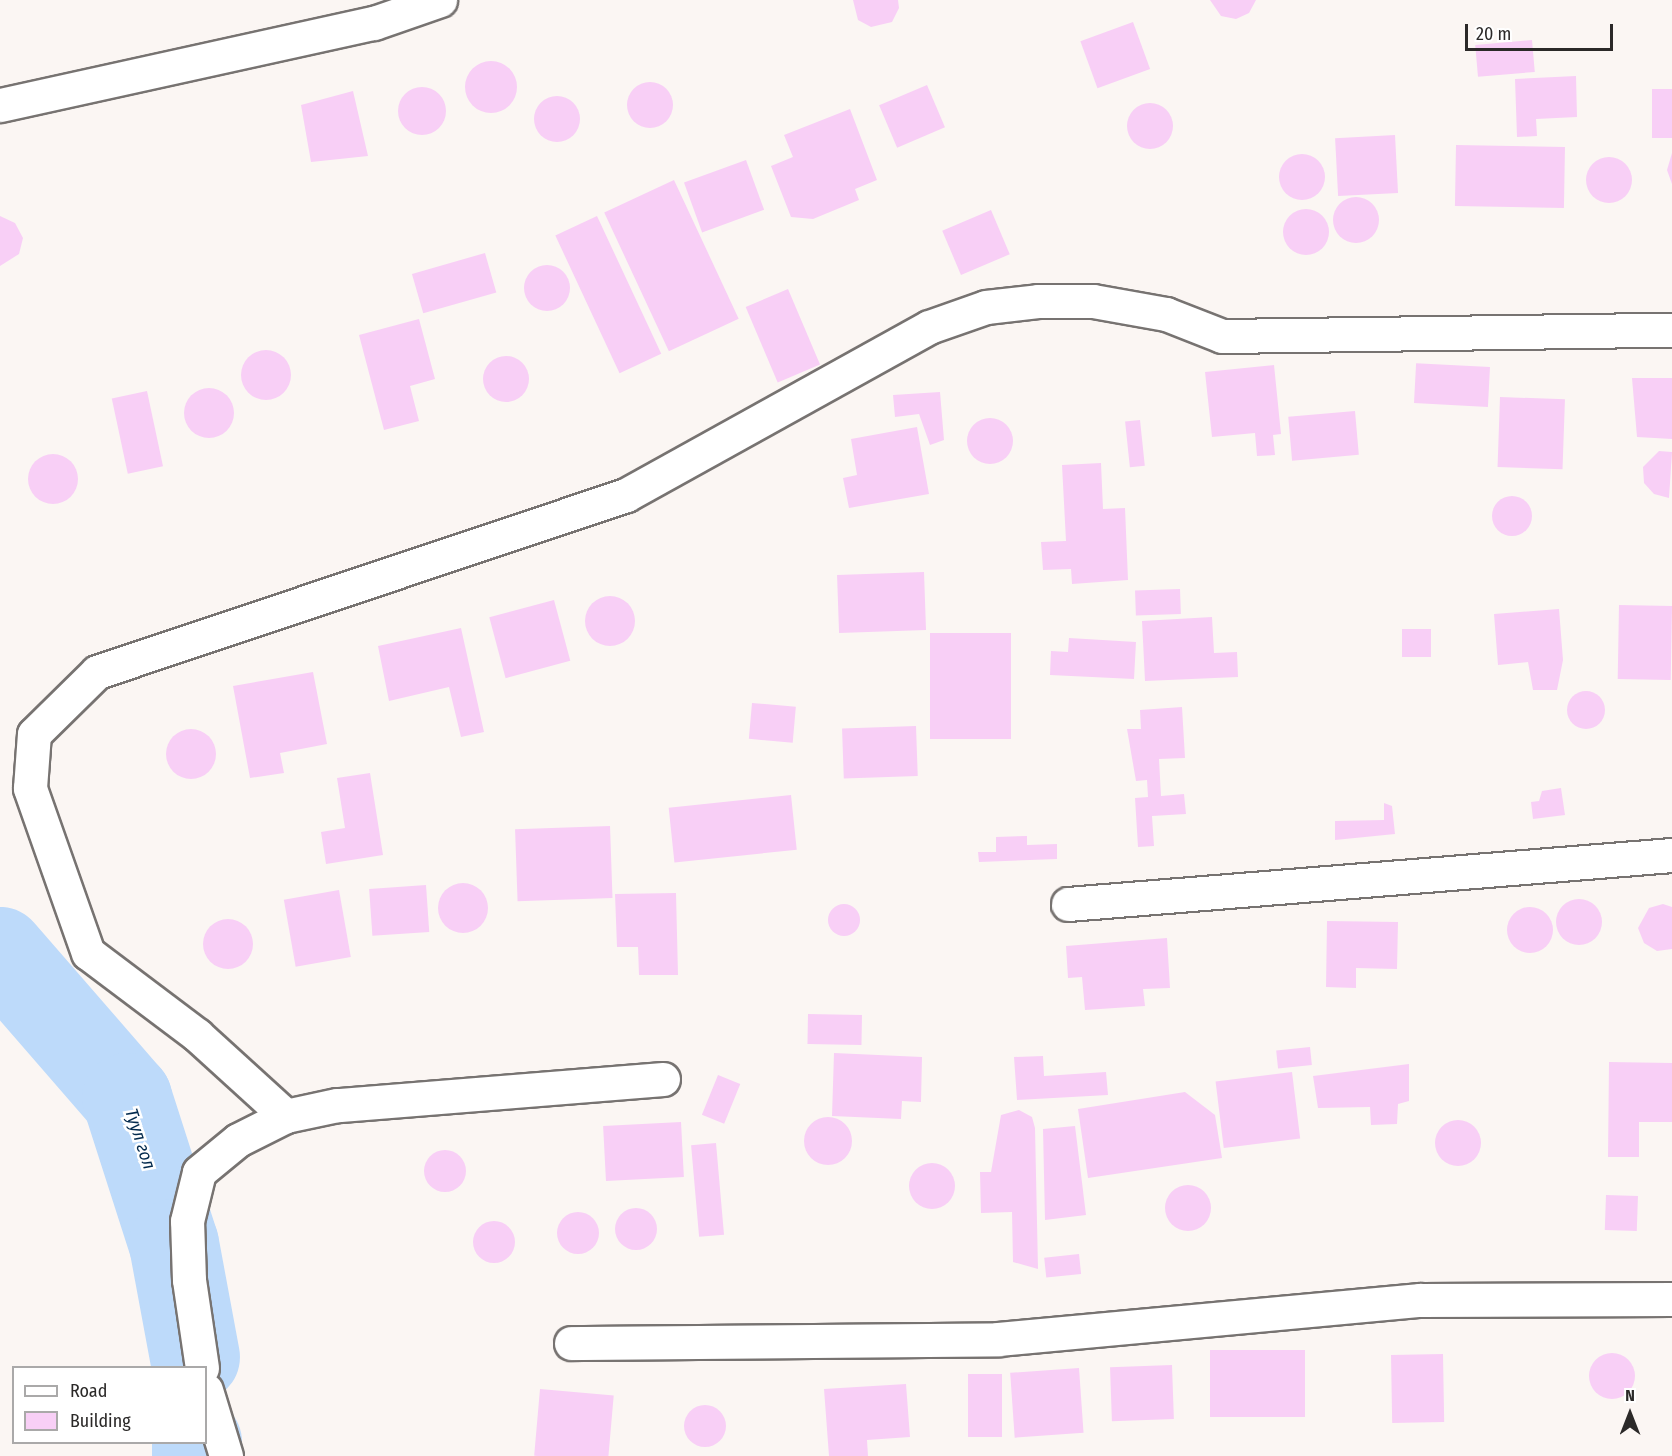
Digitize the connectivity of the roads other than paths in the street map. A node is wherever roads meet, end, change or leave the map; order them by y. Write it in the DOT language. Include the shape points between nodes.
graph roads {
  1 [pos="440,0"];
  2 [pos="0,105"];
  3 [pos="1672,330"];
  4 [pos="1672,855"];
  5 [pos="1068,904"];
  6 [pos="663,1079"];
  7 [pos="286,1116"];
  8 [pos="1672,1299"];
  9 [pos="571,1343"];
  10 [pos="202,1366"];
  11 [pos="207,1393"];
  12 [pos="226,1456"];
  1 -- 2 [label="street" via="374,23"];
  3 -- 7 [label="street" via="1221,336 1166,314 1093,302 1038,301 986,307 929,327 626,495 97,672 34,734 30,788 88,953 196,1035"];
  4 -- 5 [label="street"];
  6 -- 7 [label="street" via="337,1105"];
  7 -- 10 [label="street" via="238,1140 199,1172 187,1221 189,1280"];
  8 -- 9 [label="street" via="1420,1300 998,1339"];
  11 -- 12 [label="street"];
}
